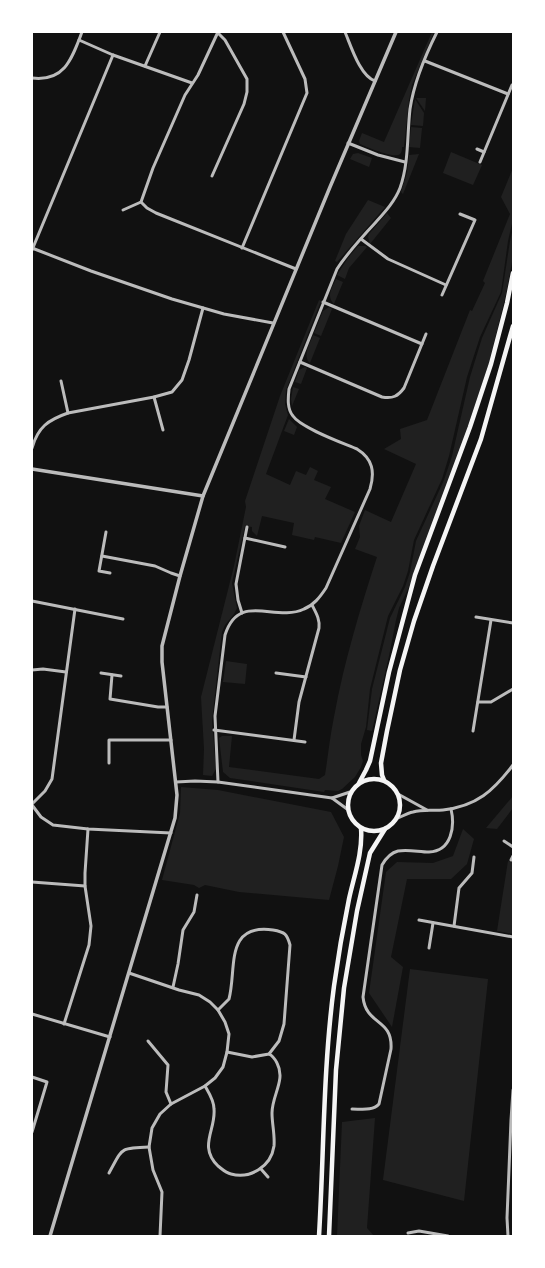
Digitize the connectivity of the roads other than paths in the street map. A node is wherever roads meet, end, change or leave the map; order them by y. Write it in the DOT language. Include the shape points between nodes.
graph roads {
  1 [pos="82,32"];
  2 [pos="160,32"];
  3 [pos="283,32"];
  4 [pos="344,32"];
  5 [pos="396,32"];
  6 [pos="437,32"];
  7 [pos="218,33"];
  8 [pos="79,40"];
  9 [pos="113,55"];
  10 [pos="425,60"];
  11 [pos="145,66"];
  12 [pos="32,78"];
  13 [pos="375,81"];
  14 [pos="192,83"];
  15 [pos="512,84"];
  16 [pos="508,94"];
  17 [pos="348,143"];
  18 [pos="477,149"];
  19 [pos="484,152"];
  20 [pos="406,162"];
  21 [pos="480,162"];
  22 [pos="212,176"];
  23 [pos="141,202"];
  24 [pos="123,210"];
  25 [pos="460,214"];
  26 [pos="361,239"];
  27 [pos="242,248"];
  28 [pos="32,249"];
  29 [pos="296,269"];
  30 [pos="513,273"];
  31 [pos="446,286"];
  32 [pos="442,295"];
  33 [pos="324,302"];
  34 [pos="203,308"];
  35 [pos="273,323"];
  36 [pos="513,326"];
  37 [pos="426,334"];
  38 [pos="422,344"];
  39 [pos="300,362"];
  40 [pos="61,380"];
  41 [pos="154,398"];
  42 [pos="68,412"];
  43 [pos="163,430"];
  44 [pos="32,448"];
  45 [pos="32,469"];
  46 [pos="203,496"];
  47 [pos="247,527"];
  48 [pos="106,532"];
  49 [pos="245,538"];
  50 [pos="285,547"];
  51 [pos="102,556"];
  52 [pos="110,573"];
  53 [pos="180,576"];
  54 [pos="32,601"];
  55 [pos="312,605"];
  56 [pos="75,609"];
  57 [pos="242,613"];
  58 [pos="476,617"];
  59 [pos="123,619"];
  60 [pos="491,620"];
  61 [pos="513,623"];
  62 [pos="32,670"];
  63 [pos="66,672"];
  64 [pos="101,673"];
  65 [pos="276,673"];
  66 [pos="112,675"];
  67 [pos="121,676"];
  68 [pos="306,677"];
  69 [pos="513,689"];
  70 [pos="478,702"];
  71 [pos="167,706"];
  72 [pos="214,730"];
  73 [pos="473,731"];
  74 [pos="171,740"];
  75 [pos="294,740"];
  76 [pos="305,742"];
  77 [pos="109,763"];
  78 [pos="513,765"];
  79 [pos="384,780"];
  80 [pos="176,782"];
  81 [pos="218,782"];
  82 [pos="359,783"];
  83 [pos="350,792"];
  84 [pos="398,794"];
  85 [pos="332,798"];
  86 [pos="32,804"];
  87 [pos="347,808"];
  88 [pos="452,809"];
  89 [pos="427,810"];
  90 [pos="396,819"];
  91 [pos="361,828"];
  92 [pos="88,829"];
  93 [pos="385,829"];
  94 [pos="171,832"];
  95 [pos="504,841"];
  96 [pos="513,847"];
  97 [pos="474,857"];
  98 [pos="32,882"];
  99 [pos="85,886"];
  100 [pos="197,895"];
  101 [pos="419,920"];
  102 [pos="433,923"];
  103 [pos="454,926"];
  104 [pos="513,936"];
  105 [pos="429,948"];
  106 [pos="129,973"];
  107 [pos="173,987"];
  108 [pos="218,1010"];
  109 [pos="32,1014"];
  110 [pos="64,1024"];
  111 [pos="110,1037"];
  112 [pos="148,1041"];
  113 [pos="227,1052"];
  114 [pos="269,1054"];
  115 [pos="32,1078"];
  116 [pos="205,1086"];
  117 [pos="513,1090"];
  118 [pos="171,1104"];
  119 [pos="352,1109"];
  120 [pos="32,1132"];
  121 [pos="149,1147"];
  122 [pos="260,1169"];
  123 [pos="109,1173"];
  124 [pos="268,1177"];
  125 [pos="408,1233"];
  126 [pos="50,1236"];
  127 [pos="160,1236"];
  128 [pos="319,1236"];
  129 [pos="329,1236"];
  130 [pos="448,1236"];
  131 [pos="508,1236"];
  1 -- 8 [label="street"];
  2 -- 11 [label="street"];
  3 -- 27 [label="street" via="305,79 307,93"];
  4 -- 13 [label="street" via="363,72 370,80"];
  5 -- 13 [label="street"];
  6 -- 10 [label="street"];
  7 -- 14 [label="street"];
  7 -- 22 [label="street" via="226,40 246,79 247,92"];
  8 -- 9 [label="street"];
  8 -- 12 [label="street" via="61,72 45,79"];
  9 -- 11 [label="street"];
  9 -- 28 [label="street"];
  10 -- 16 [label="street"];
  10 -- 20 [label="street" via="410,109"];
  11 -- 14 [label="street"];
  13 -- 17 [label="street"];
  14 -- 23 [label="street" via="153,168"];
  15 -- 16 [label="street"];
  16 -- 19 [label="street"];
  17 -- 20 [label="street" via="378,155"];
  17 -- 29 [label="street"];
  18 -- 19 [label="street"];
  19 -- 21 [label="street"];
  20 -- 26 [label="street" via="400,189"];
  23 -- 24 [label="street"];
  23 -- 27 [label="street" via="156,213"];
  25 -- 31 [label="street" via="475,220"];
  26 -- 31 [label="street" via="388,259"];
  26 -- 33 [label="street" via="337,269"];
  27 -- 29 [label="street"];
  28 -- 34 [label="street"];
  29 -- 35 [label="street"];
  30 -- 82 [label="main road" via="491,364 415,575 388,672 370,761"];
  31 -- 32 [label="street"];
  33 -- 38 [label="street"];
  33 -- 39 [label="street"];
  34 -- 35 [label="street"];
  34 -- 41 [label="street" via="182,380 172,392"];
  35 -- 46 [label="street"];
  36 -- 79 [label="main road" via="481,439 433,566 400,670 381,763"];
  37 -- 38 [label="street"];
  38 -- 39 [label="street" via="404,388 400,394 389,398"];
  39 -- 55 [label="street" via="288,396 293,416 305,426 365,454 373,470 370,489 326,588"];
  40 -- 42 [label="street"];
  41 -- 42 [label="street"];
  41 -- 43 [label="street"];
  42 -- 44 [label="street" via="47,422 39,430"];
  45 -- 46 [label="street"];
  46 -- 53 [label="street"];
  47 -- 49 [label="street"];
  48 -- 51 [label="street"];
  49 -- 50 [label="street"];
  49 -- 57 [label="street" via="236,584"];
  51 -- 52 [label="street" via="99,571"];
  51 -- 53 [label="street" via="155,566"];
  53 -- 71 [label="street" via="162,646"];
  54 -- 56 [label="street"];
  55 -- 57 [label="street" via="294,612 257,610"];
  55 -- 68 [label="street" via="320,622"];
  56 -- 59 [label="street"];
  56 -- 63 [label="street"];
  57 -- 72 [label="street" via="231,622 225,635"];
  58 -- 60 [label="street"];
  60 -- 61 [label="street"];
  60 -- 70 [label="street"];
  62 -- 63 [label="street"];
  63 -- 86 [label="street" via="52,779 45,791"];
  64 -- 66 [label="street"];
  65 -- 68 [label="street"];
  66 -- 67 [label="street"];
  66 -- 71 [label="street" via="110,699 158,707"];
  68 -- 75 [label="street" via="299,702"];
  69 -- 70 [label="street" via="491,702"];
  70 -- 73 [label="street"];
  71 -- 74 [label="street"];
  72 -- 75 [label="street"];
  72 -- 81 [label="street"];
  74 -- 77 [label="street" via="109,740"];
  74 -- 80 [label="street"];
  75 -- 76 [label="street"];
  78 -- 88 [label="street" via="498,785 487,794"];
  79 -- 82 [label="main road" via="372,778"];
  79 -- 84 [label="main road"];
  80 -- 81 [label="street"];
  80 -- 94 [label="street" via="176,807"];
  81 -- 85 [label="street"];
  82 -- 83 [label="main road"];
  83 -- 85 [label="street"];
  83 -- 87 [label="main road"];
  84 -- 89 [label="street"];
  84 -- 90 [label="main road" via="400,807"];
  85 -- 87 [label="street"];
  86 -- 92 [label="street" via="41,817 53,825"];
  87 -- 91 [label="main road" via="354,823"];
  88 -- 89 [label="street"];
  88 -- 119 [label="street" via="453,829 444,847 429,852 396,851 386,858 382,865 363,997 370,1016 388,1031 391,1049 379,1104 372,1109"];
  89 -- 90 [label="street" via="414,811"];
  90 -- 93 [label="main road"];
  91 -- 93 [label="main road" via="373,832"];
  91 -- 128 [label="main road" via="362,844 343,929 329,1031"];
  92 -- 94 [label="street"];
  92 -- 99 [label="street"];
  93 -- 129 [label="main road" via="370,853 344,988 336,1070"];
  94 -- 106 [label="street"];
  95 -- 96 [label="street"];
  97 -- 103 [label="street" via="472,873 459,888"];
  98 -- 99 [label="street"];
  99 -- 110 [label="street" via="91,926 89,945"];
  100 -- 107 [label="street" via="194,912 183,930"];
  101 -- 102 [label="street"];
  102 -- 103 [label="street"];
  102 -- 105 [label="street"];
  103 -- 104 [label="street"];
  106 -- 107 [label="street"];
  106 -- 111 [label="street"];
  107 -- 108 [label="street" via="199,995"];
  108 -- 113 [label="street" via="228,1034"];
  108 -- 114 [label="street" via="229,999 234,954 241,939 249,932 268,930 282,932 288,936 284,1024 279,1041"];
  109 -- 110 [label="street"];
  110 -- 111 [label="street"];
  111 -- 126 [label="street"];
  112 -- 118 [label="street" via="168,1065 166,1092"];
  113 -- 114 [label="street" via="252,1057"];
  113 -- 116 [label="street" via="215,1078"];
  114 -- 122 [label="street" via="277,1063 281,1076 272,1112 274,1147"];
  115 -- 120 [label="street" via="47,1082"];
  116 -- 118 [label="street"];
  116 -- 122 [label="street" via="214,1109 208,1145 210,1155 222,1170 230,1174 253,1174"];
  117 -- 131 [label="street"];
  118 -- 121 [label="street" via="160,1114 152,1128"];
  121 -- 123 [label="street" via="126,1148 120,1153"];
  121 -- 127 [label="street" via="153,1170 162,1192"];
  122 -- 124 [label="street"];
  125 -- 130 [label="street" via="419,1231"];
}
